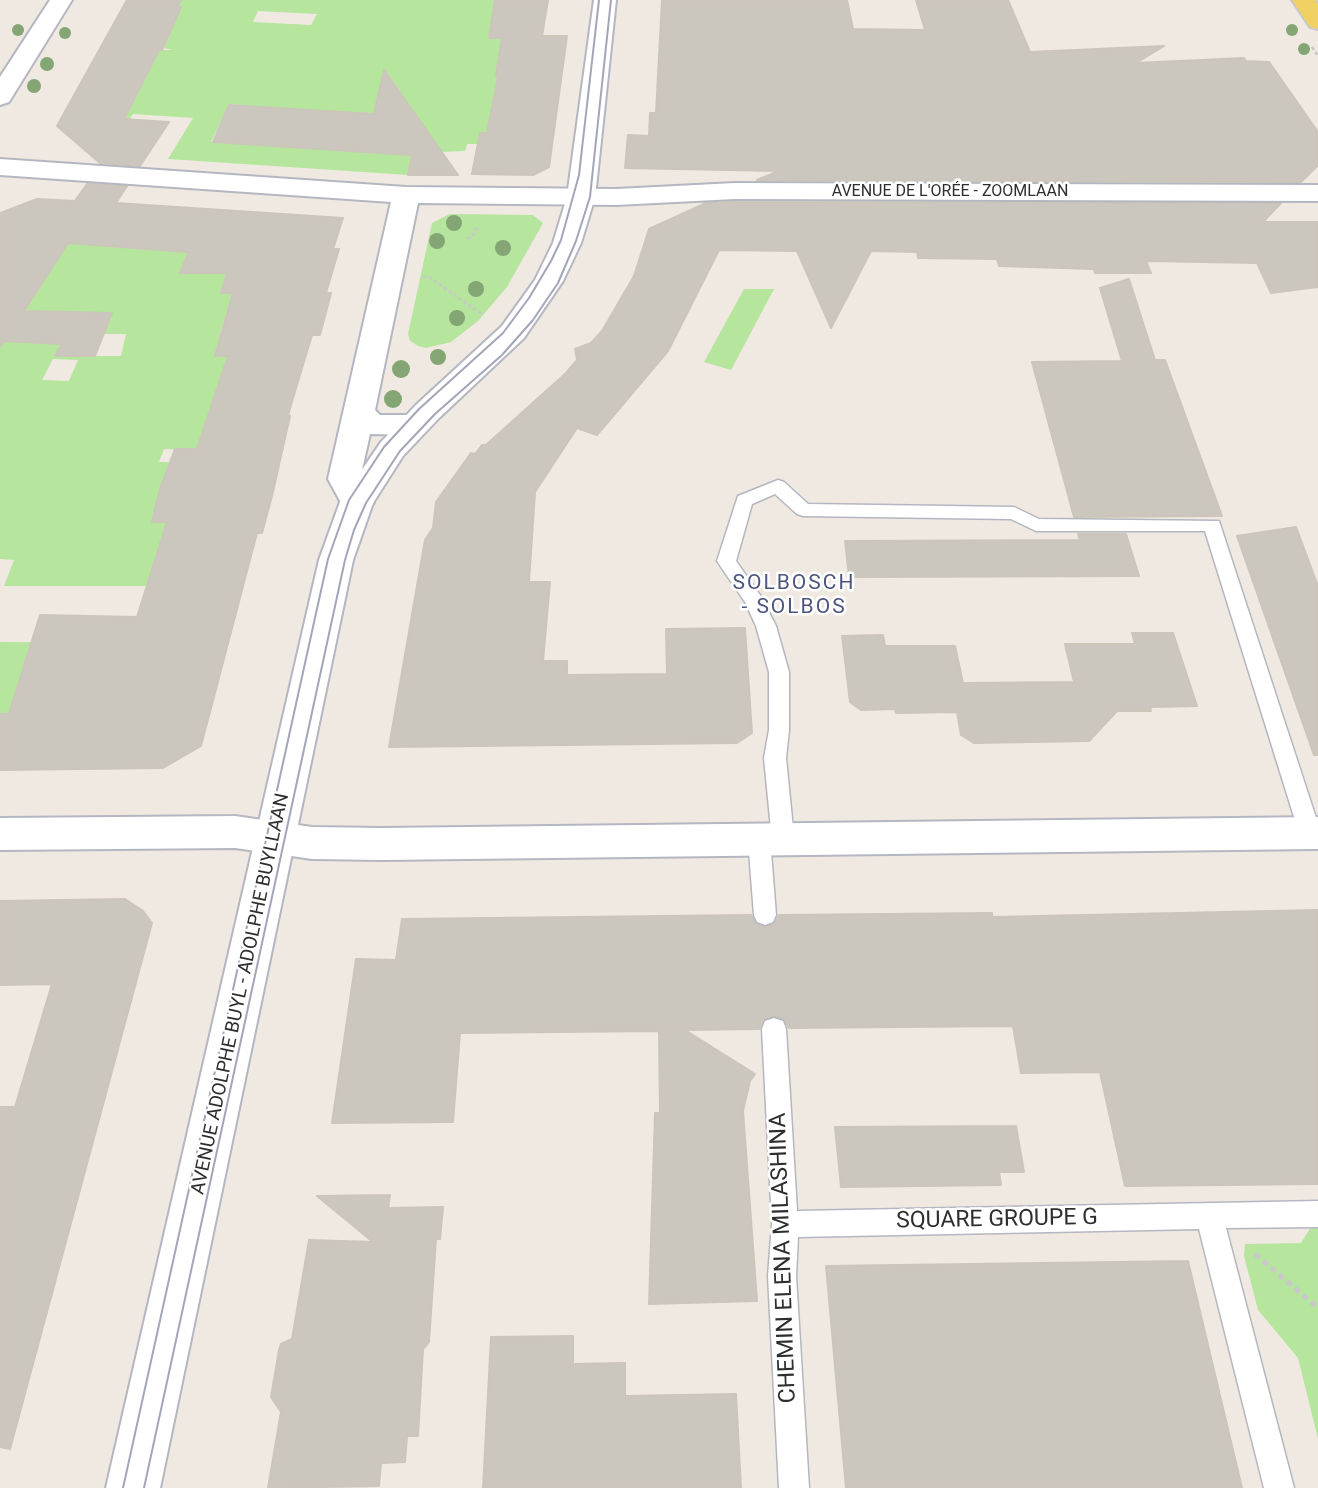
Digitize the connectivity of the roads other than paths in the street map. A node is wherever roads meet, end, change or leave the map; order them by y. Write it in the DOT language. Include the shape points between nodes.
graph roads {
  1 [pos="61,0"];
  2 [pos="605,0"];
  3 [pos="1303,0"];
  4 [pos="1318,22"];
  5 [pos="0,97"];
  6 [pos="0,167"];
  7 [pos="1318,193"];
  8 [pos="406,195"];
  9 [pos="581,197"];
  10 [pos="359,414"];
  11 [pos="413,425"];
  12 [pos="357,502"];
  13 [pos="1314,833"];
  14 [pos="0,834"];
  15 [pos="276,839"];
  16 [pos="771,839"];
  17 [pos="765,915"];
  18 [pos="774,1028"];
  19 [pos="1318,1214"];
  20 [pos="1209,1216"];
  21 [pos="785,1224"];
  22 [pos="133,1488"];
  23 [pos="793,1488"];
  24 [pos="1279,1488"];
  1 -- 5 [label="street"];
  2 -- 9 [label="street, AVENUE ADOLPHE BUYL - ADOLPHE BUYLLAAN"];
  3 -- 4 [label="main road"];
  6 -- 8 [label="street, AVENUE DE L'ORÉE - ZOOMLAAN"];
  7 -- 9 [label="street, AVENUE DE L'ORÉE - ZOOMLAAN" via="735,191"];
  8 -- 9 [label="street, AVENUE DE L'ORÉE - ZOOMLAAN"];
  8 -- 10 [label="street"];
  9 -- 11 [label="street, AVENUE ADOLPHE BUYL - ADOLPHE BUYLLAAN" via="558,263 525,318"];
  10 -- 11 [label="street" via="373,425"];
  10 -- 12 [label="street" via="344,479"];
  11 -- 12 [label="street, AVENUE ADOLPHE BUYL - ADOLPHE BUYLLAAN"];
  12 -- 15 [label="street, AVENUE ADOLPHE BUYL - ADOLPHE BUYLLAAN" via="336,559"];
  13 -- 16 [label="street"];
  13 -- 16 [label="lane" via="1212,525 1036,526 1014,513 803,510 778,486 744,500 726,561 761,618 779,672"];
  14 -- 15 [label="street" via="235,832"];
  15 -- 16 [label="street" via="382,844"];
  15 -- 22 [label="street, AVENUE ADOLPHE BUYL - ADOLPHE BUYLLAAN"];
  16 -- 17 [label="lane"];
  18 -- 21 [label="lane, CHEMIN ELENA MILASHINA"];
  19 -- 20 [label="lane, SQUARE GROUPE G"];
  20 -- 21 [label="lane, SQUARE GROUPE G"];
  20 -- 24 [label="lane"];
  21 -- 23 [label="lane, CHEMIN ELENA MILASHINA" via="782,1276"];
}
